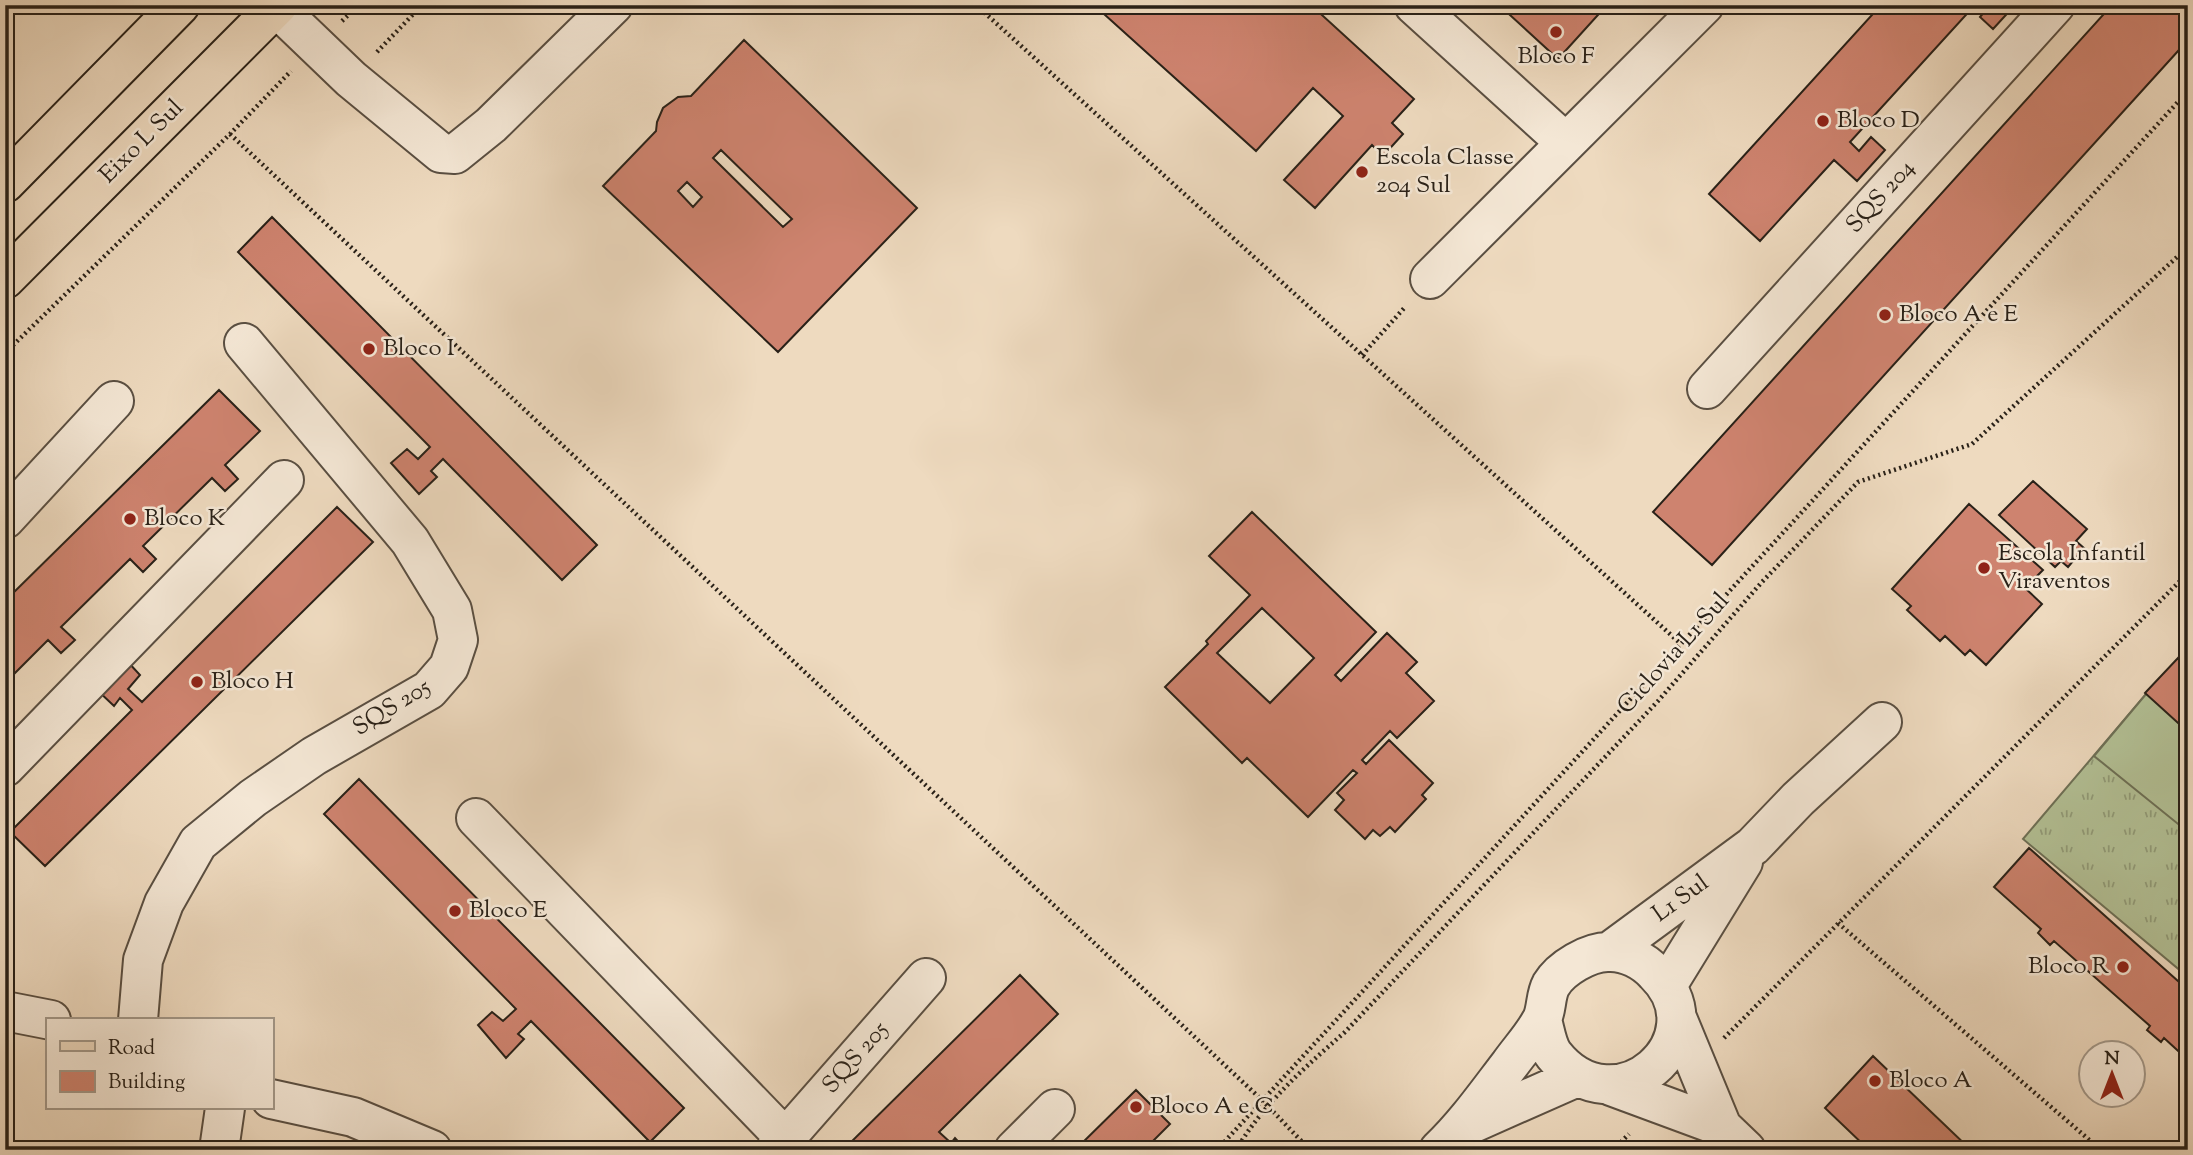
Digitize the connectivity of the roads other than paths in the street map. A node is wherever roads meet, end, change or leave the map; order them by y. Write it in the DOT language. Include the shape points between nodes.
graph roads {
  1 [pos="180,5"];
  2 [pos="613,5"];
  3 [pos="1414,5"];
  4 [pos="1704,5"];
  5 [pos="2055,5"];
  6 [pos="277,6"];
  7 [pos="1566,143"];
  8 [pos="5,183"];
  9 [pos="5,279"];
  10 [pos="1430,279"];
  11 [pos="244,343"];
  12 [pos="1707,389"];
  13 [pos="114,401"];
  14 [pos="285,480"];
  15 [pos="5,519"];
  16 [pos="1882,722"];
  17 [pos="5,767"];
  18 [pos="476,818"];
  19 [pos="1753,846"];
  20 [pos="1609,952"];
  21 [pos="926,978"];
  22 [pos="1673,1001"];
  23 [pos="5,1011"];
  24 [pos="138,1018"];
  25 [pos="46,1019"];
  26 [pos="1542,1020"];
  27 [pos="1594,1081"];
  28 [pos="273,1099"];
  29 [pos="1055,1109"];
  30 [pos="225,1110"];
  31 [pos="1734,1138"];
  32 [pos="1451,1139"];
  33 [pos="780,1144"];
  34 [pos="219,1150"];
  35 [pos="432,1150"];
  36 [pos="1014,1150"];
  1 -- 8 [label="main road"];
  2 -- 6 [label="street" via="491,125 455,154 441,153 351,79"];
  3 -- 7 [label="street"];
  4 -- 7 [label="street"];
  5 -- 12 [label="street, SQS 204"];
  6 -- 9 [label="main road, Eixo L Sul"];
  7 -- 10 [label="street"];
  11 -- 24 [label="street, SQS 205" via="410,541 452,610 458,640 449,667 429,690 314,757 198,843 164,903 143,960"];
  13 -- 15 [label="street"];
  14 -- 17 [label="street"];
  16 -- 19 [label="street, L1 Sul"];
  18 -- 33 [label="street, SQS 205"];
  19 -- 20 [label="street, L1 Sul"];
  19 -- 22 [label="street, L1 Sul"];
  20 -- 22 [label="street" via="1643,960"];
  20 -- 26 [label="street" via="1575,961 1551,986"];
  21 -- 33 [label="street, SQS 205"];
  22 -- 27 [label="street" via="1669,1051 1644,1076"];
  22 -- 31 [label="street" via="1697,1066"];
  23 -- 25 [label="street"];
  26 -- 27 [label="street" via="1552,1053"];
  26 -- 32 [label="street"];
  27 -- 31 [label="street" via="1658,1103"];
  27 -- 32 [label="street"];
  28 -- 35 [label="street" via="353,1117"];
  29 -- 36 [label="street"];
  30 -- 34 [label="street"];
}
